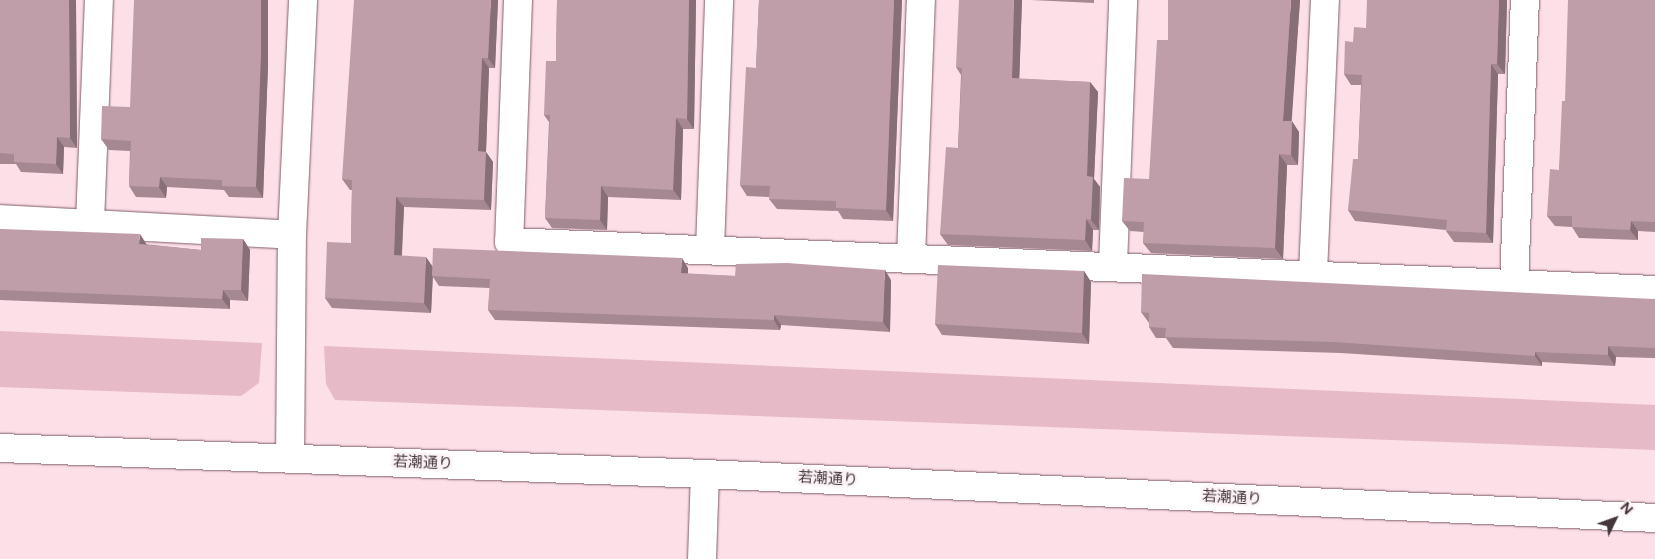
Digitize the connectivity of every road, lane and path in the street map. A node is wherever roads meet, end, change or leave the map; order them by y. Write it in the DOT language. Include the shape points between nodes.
graph roads {
  1 [pos="99,0"];
  2 [pos="303,0"];
  3 [pos="518,0"];
  4 [pos="719,0"];
  5 [pos="921,0"];
  6 [pos="1123,0"];
  7 [pos="1324,0"];
  8 [pos="1526,0"];
  9 [pos="0,219"];
  10 [pos="90,222"];
  11 [pos="292,235"];
  12 [pos="710,249"];
  13 [pos="911,257"];
  14 [pos="1113,265"];
  15 [pos="1313,273"];
  16 [pos="1514,284"];
  17 [pos="1655,290"];
  18 [pos="0,448"];
  19 [pos="290,458"];
  20 [pos="705,474"];
  21 [pos="1655,518"];
  22 [pos="702,559"];
  1 -- 10 [label="street"];
  2 -- 11 [label="street"];
  3 -- 12 [label="street" via="509,242"];
  4 -- 12 [label="street"];
  5 -- 13 [label="street"];
  6 -- 14 [label="street"];
  7 -- 15 [label="street"];
  8 -- 16 [label="street"];
  9 -- 10 [label="street"];
  10 -- 11 [label="street"];
  11 -- 19 [label="street"];
  12 -- 13 [label="street"];
  13 -- 14 [label="street"];
  14 -- 15 [label="street"];
  15 -- 16 [label="street"];
  16 -- 17 [label="street"];
  18 -- 19 [label="street, 若潮通り"];
  19 -- 20 [label="street, 若潮通り"];
  20 -- 21 [label="street, 若潮通り"];
  20 -- 22 [label="street"];
}
